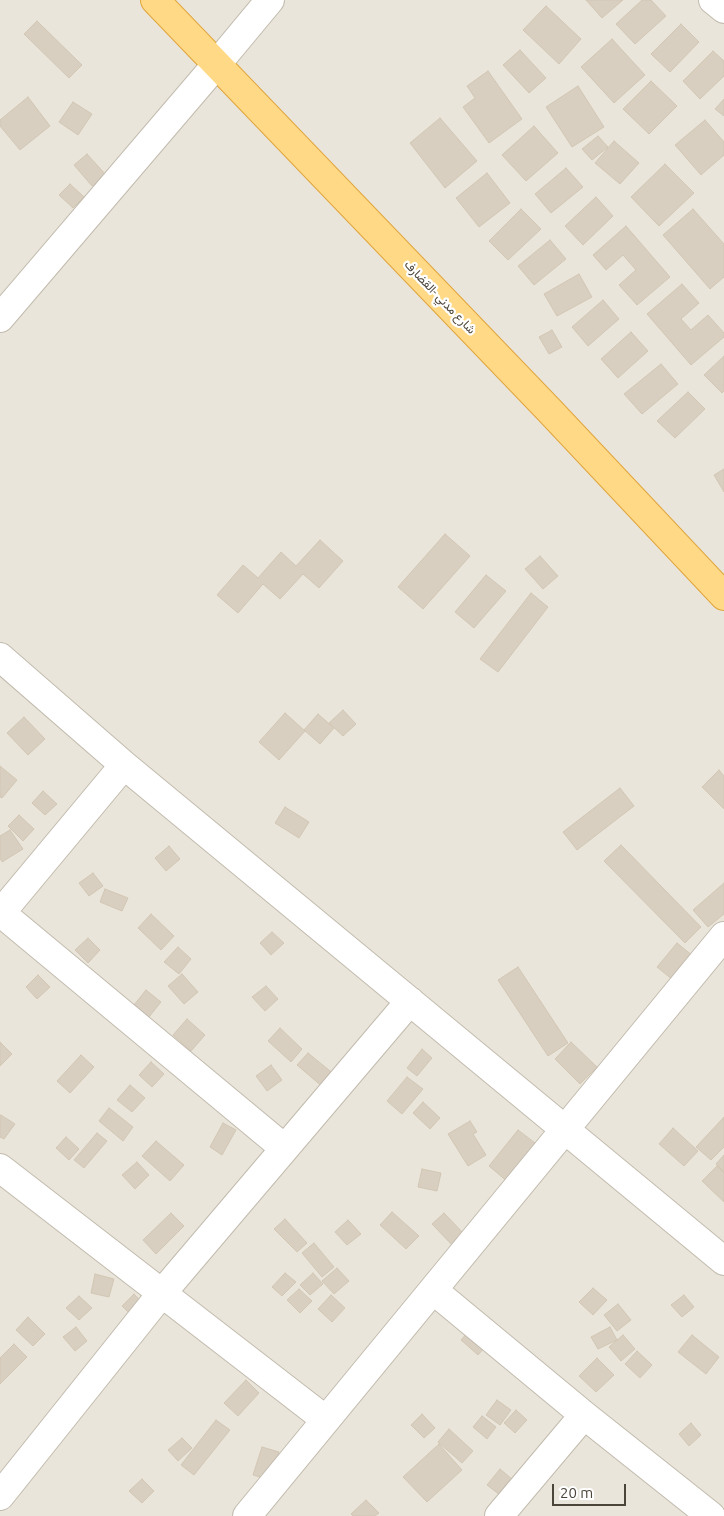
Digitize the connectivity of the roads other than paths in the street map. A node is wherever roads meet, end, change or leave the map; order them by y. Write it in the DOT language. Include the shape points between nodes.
graph roads {
  1 [pos="154,0"];
  2 [pos="270,0"];
  3 [pos="713,0"];
  4 [pos="724,9"];
  5 [pos="216,65"];
  6 [pos="0,318"];
  7 [pos="724,596"];
  8 [pos="0,656"];
  9 [pos="124,765"];
  10 [pos="0,913"];
  11 [pos="724,936"];
  12 [pos="410,1001"];
  13 [pos="566,1130"];
  14 [pos="284,1148"];
  15 [pos="0,1168"];
  16 [pos="722,1255"];
  17 [pos="433,1290"];
  18 [pos="162,1293"];
  19 [pos="584,1415"];
  20 [pos="326,1420"];
  21 [pos="0,1496"];
  22 [pos="247,1516"];
  23 [pos="499,1516"];
  24 [pos="711,1516"];
  1 -- 5 [label="highway, شارع مدني -القضارف"];
  2 -- 5 [label="street"];
  3 -- 4 [label="street"];
  5 -- 6 [label="street"];
  5 -- 7 [label="highway, شارع مدني -القضارف"];
  8 -- 9 [label="street"];
  9 -- 10 [label="street"];
  9 -- 12 [label="street"];
  10 -- 14 [label="street"];
  11 -- 13 [label="street"];
  12 -- 13 [label="street"];
  12 -- 14 [label="street"];
  13 -- 16 [label="street"];
  13 -- 17 [label="street"];
  14 -- 18 [label="street"];
  15 -- 18 [label="street"];
  17 -- 19 [label="street"];
  17 -- 20 [label="street"];
  18 -- 20 [label="street"];
  18 -- 21 [label="street"];
  19 -- 23 [label="street"];
  19 -- 24 [label="street"];
  20 -- 22 [label="street"];
}
